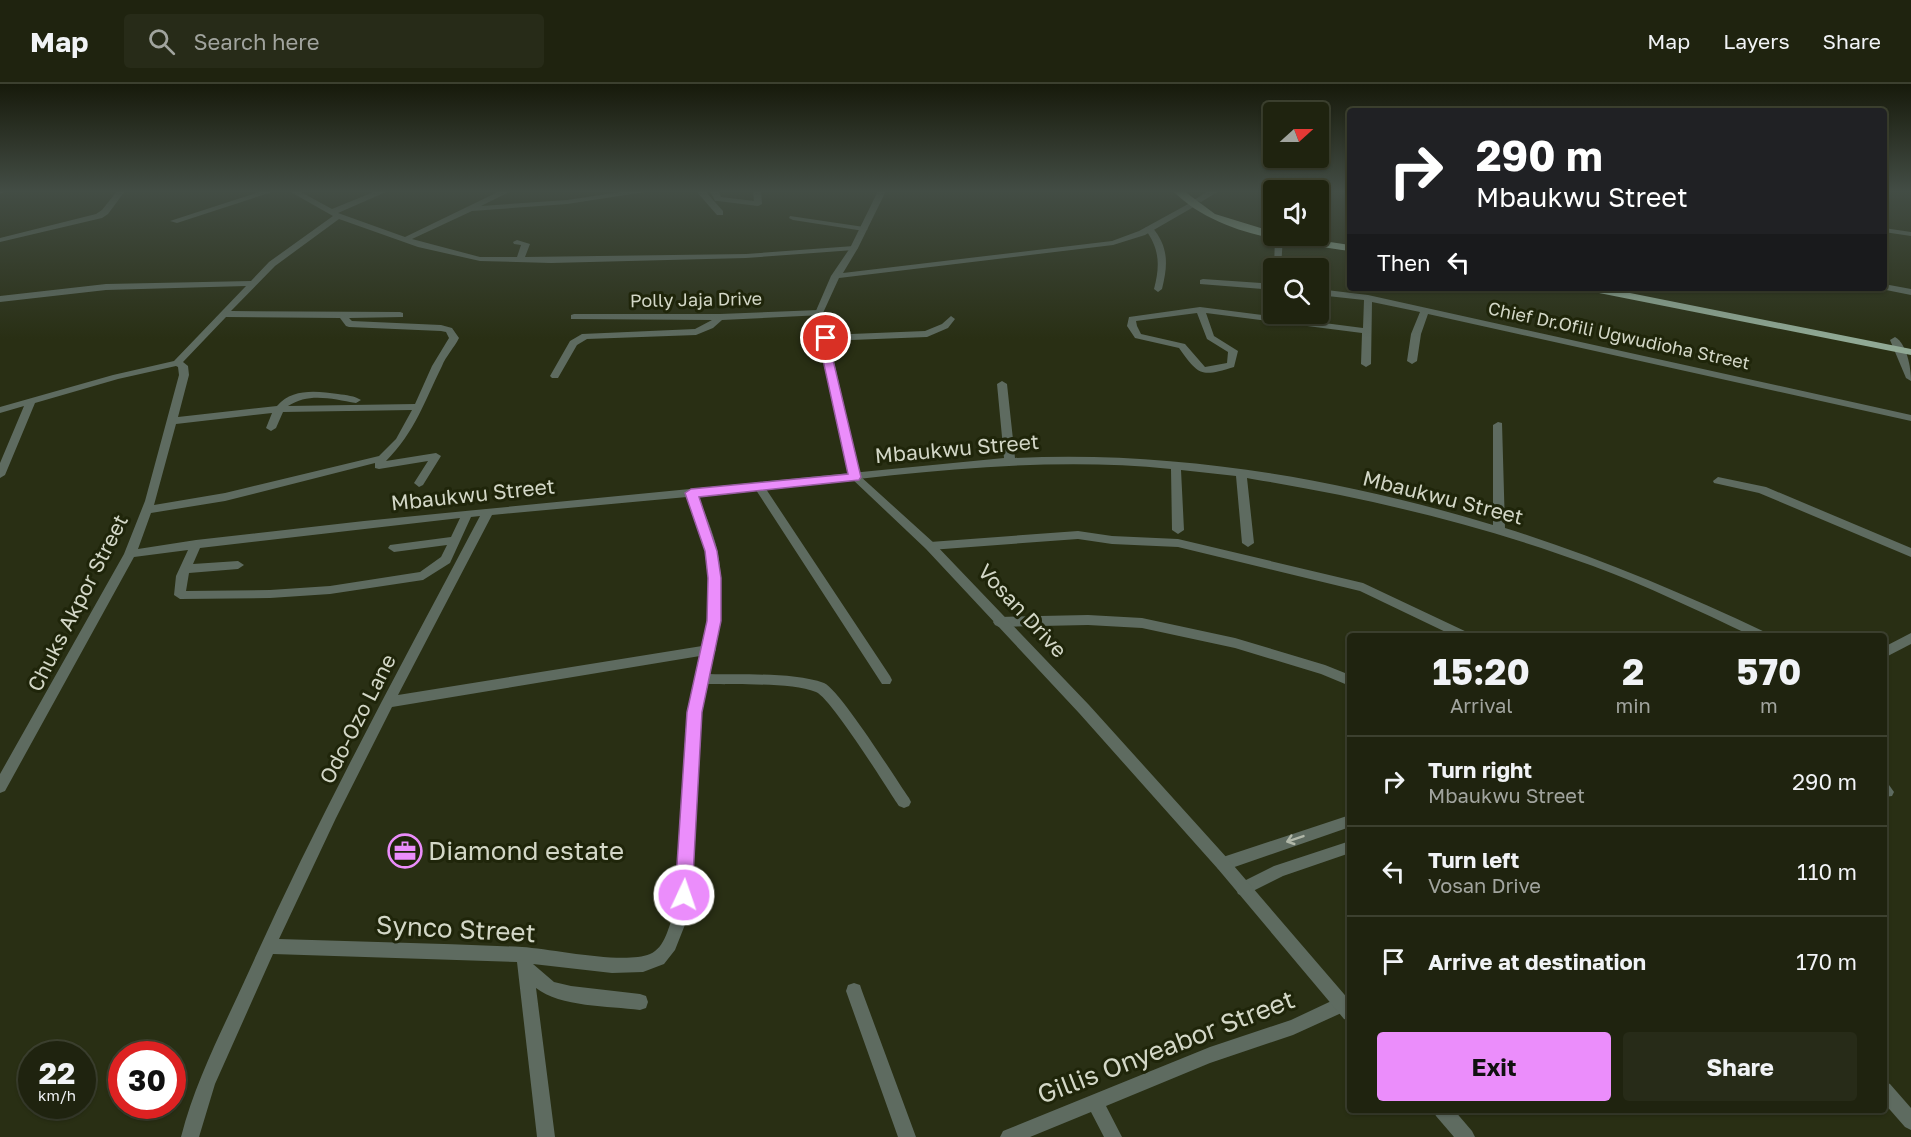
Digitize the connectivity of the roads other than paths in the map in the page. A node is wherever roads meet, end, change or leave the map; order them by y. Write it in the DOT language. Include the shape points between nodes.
graph roads {
  1 [pos="301,240"];
  2 [pos="410,240"];
  3 [pos="858,240"];
  4 [pos="1120,240"];
  5 [pos="1158,240"];
  6 [pos="517,242"];
  7 [pos="1329,244"];
  8 [pos="1347,247"];
  9 [pos="854,248"];
  10 [pos="520,260"];
  11 [pos="835,276"];
  12 [pos="1203,282"];
  13 [pos="251,284"];
  14 [pos="1263,287"];
  15 [pos="1887,288"];
  16 [pos="1158,289"];
  17 [pos="1605,291"];
  18 [pos="1633,291"];
  19 [pos="1911,292"];
  20 [pos="1329,293"];
  21 [pos="1368,298"];
  22 [pos="0,299"];
  23 [pos="1200,310"];
  24 [pos="1425,311"];
  25 [pos="819,313"];
  26 [pos="224,314"];
  27 [pos="343,315"];
  28 [pos="400,315"];
  29 [pos="574,317"];
  30 [pos="720,317"];
  31 [pos="951,319"];
  32 [pos="1368,332"];
  33 [pos="826,338"];
  34 [pos="1911,344"];
  35 [pos="1902,347"];
  36 [pos="1412,362"];
  37 [pos="177,363"];
  38 [pos="1366,364"];
  39 [pos="555,376"];
  40 [pos="1911,378"];
  41 [pos="1002,384"];
  42 [pos="31,401"];
  43 [pos="421,404"];
  44 [pos="277,408"];
  45 [pos="0,410"];
  46 [pos="1911,418"];
  47 [pos="172,421"];
  48 [pos="1498,425"];
  49 [pos="271,428"];
  50 [pos="383,458"];
  51 [pos="1010,462"];
  52 [pos="1176,465"];
  53 [pos="1241,474"];
  54 [pos="0,475"];
  55 [pos="855,477"];
  56 [pos="1718,481"];
  57 [pos="419,483"];
  58 [pos="759,487"];
  59 [pos="691,493"];
  60 [pos="147,510"];
  61 [pos="488,512"];
  62 [pos="467,515"];
  63 [pos="1178,530"];
  64 [pos="1499,531"];
  65 [pos="456,540"];
  66 [pos="1248,543"];
  67 [pos="195,544"];
  68 [pos="930,546"];
  69 [pos="394,548"];
  70 [pos="1911,553"];
  71 [pos="130,554"];
  72 [pos="238,565"];
  73 [pos="185,569"];
  74 [pos="999,622"];
  75 [pos="1459,633"];
  76 [pos="1757,633"];
  77 [pos="1911,638"];
  78 [pos="710,650"];
  79 [pos="1887,650"];
  80 [pos="702,679"];
  81 [pos="886,680"];
  82 [pos="1347,680"];
  83 [pos="388,702"];
  84 [pos="0,787"];
  85 [pos="904,802"];
  86 [pos="1347,821"];
  87 [pos="1347,848"];
  88 [pos="1223,864"];
  89 [pos="1243,888"];
  90 [pos="268,945"];
  91 [pos="526,963"];
  92 [pos="854,991"];
  93 [pos="640,1002"];
  94 [pos="1346,1009"];
  95 [pos="1887,1093"];
  96 [pos="1094,1101"];
  97 [pos="1445,1113"];
  98 [pos="1911,1121"];
  99 [pos="190,1137"];
  100 [pos="546,1137"];
  101 [pos="907,1137"];
  102 [pos="1009,1137"];
  103 [pos="1113,1137"];
  104 [pos="1466,1137"];
  1 -- 13 [label="street"];
  2 -- 10 [label="street" via="466,257"];
  3 -- 9 [label="street"];
  4 -- 11 [label="street"];
  5 -- 16 [label="street" via="1164,263"];
  6 -- 10 [label="street" via="526,244"];
  7 -- 8 [label="main road"];
  9 -- 10 [label="street" via="746,256"];
  9 -- 11 [label="street"];
  11 -- 25 [label="street"];
  12 -- 14 [label="street"];
  13 -- 22 [label="street" via="106,287"];
  13 -- 26 [label="street"];
  15 -- 19 [label="street"];
  17 -- 35 [label="main road"];
  18 -- 35 [label="main road"];
  20 -- 21 [label="street, Chief Dr.Ofili Ugwudioha Street"];
  21 -- 24 [label="street, Chief Dr.Ofili Ugwudioha Street"];
  21 -- 32 [label="street"];
  23 -- 23 [label="street" via="1210,337 1233,351 1231,365 1207,372 1199,369 1182,346 1138,336 1132,326 1132,319"];
  23 -- 32 [label="street"];
  24 -- 36 [label="street" via="1416,334"];
  24 -- 46 [label="street, Chief Dr.Ofili Ugwudioha Street"];
  25 -- 30 [label="street, Polly Jaja Drive"];
  25 -- 33 [label="street"];
  26 -- 27 [label="street"];
  26 -- 37 [label="street"];
  27 -- 28 [label="street"];
  27 -- 43 [label="street" via="349,324 431,327 453,334 452,344 435,369"];
  29 -- 30 [label="street, Polly Jaja Drive"];
  30 -- 39 [label="street" via="696,332 585,336 573,343"];
  31 -- 33 [label="street" via="927,334"];
  32 -- 38 [label="street"];
  33 -- 55 [label="street"];
  34 -- 35 [label="main road"];
  35 -- 40 [label="street"];
  37 -- 42 [label="street"];
  37 -- 47 [label="street, Chuks Akpor Street" via="183,366 184,375"];
  41 -- 51 [label="street"];
  42 -- 45 [label="street"];
  42 -- 54 [label="street"];
  43 -- 44 [label="street"];
  43 -- 50 [label="street"];
  44 -- 47 [label="street"];
  44 -- 49 [label="street"];
  47 -- 60 [label="street, Chuks Akpor Street"];
  48 -- 64 [label="street"];
  50 -- 57 [label="street" via="379,466 436,456"];
  50 -- 60 [label="street" via="225,497"];
  51 -- 52 [label="street, Mbaukwu Street" via="1086,460"];
  51 -- 55 [label="street, Mbaukwu Street"];
  52 -- 53 [label="street, Mbaukwu Street"];
  52 -- 63 [label="street"];
  53 -- 64 [label="street, Mbaukwu Street" via="1383,502"];
  53 -- 66 [label="street"];
  55 -- 58 [label="street, Mbaukwu Street"];
  55 -- 68 [label="street, Vosan Drive"];
  56 -- 70 [label="street" via="1762,490"];
  58 -- 59 [label="street, Mbaukwu Street"];
  58 -- 81 [label="street"];
  59 -- 61 [label="street, Mbaukwu Street"];
  59 -- 78 [label="street" via="708,537 714,567"];
  60 -- 71 [label="street, Chuks Akpor Street"];
  61 -- 62 [label="street, Mbaukwu Street"];
  61 -- 83 [label="street, Odo-Ozo Lane"];
  62 -- 65 [label="street"];
  62 -- 67 [label="street, Mbaukwu Street"];
  64 -- 76 [label="street, Mbaukwu Street" via="1599,564"];
  65 -- 69 [label="street"];
  65 -- 73 [label="street" via="446,560 423,576 330,590 186,597 179,591"];
  67 -- 71 [label="street, Mbaukwu Street"];
  67 -- 73 [label="street"];
  68 -- 74 [label="street, Vosan Drive"];
  68 -- 75 [label="street" via="1078,535 1178,543 1363,586"];
  71 -- 84 [label="street, Chuks Akpor Street"];
  72 -- 73 [label="street"];
  74 -- 82 [label="street" via="1142,623 1235,643"];
  74 -- 88 [label="street, Vosan Drive" via="1084,709"];
  77 -- 79 [label="street"];
  78 -- 80 [label="street"];
  78 -- 83 [label="street"];
  80 -- 85 [label="street" via="793,682 822,688 848,718"];
  80 -- 91 [label="street, Synco Street" via="693,727 682,912 670,945 658,958 643,964"];
  83 -- 90 [label="street, Odo-Ozo Lane"];
  86 -- 88 [label="street, one-way"];
  87 -- 89 [label="street"];
  88 -- 89 [label="street, Vosan Drive"];
  89 -- 94 [label="street, Vosan Drive"];
  90 -- 91 [label="street, Synco Street"];
  90 -- 99 [label="street, Odo-Ozo Lane" via="207,1077"];
  91 -- 93 [label="street" via="550,989"];
  91 -- 100 [label="street"];
  92 -- 101 [label="street"];
  94 -- 96 [label="street, Gillis Onyeabor Street"];
  95 -- 98 [label="street"];
  96 -- 102 [label="street, Gillis Onyeabor Street"];
  96 -- 103 [label="street"];
  97 -- 104 [label="street"];
}
